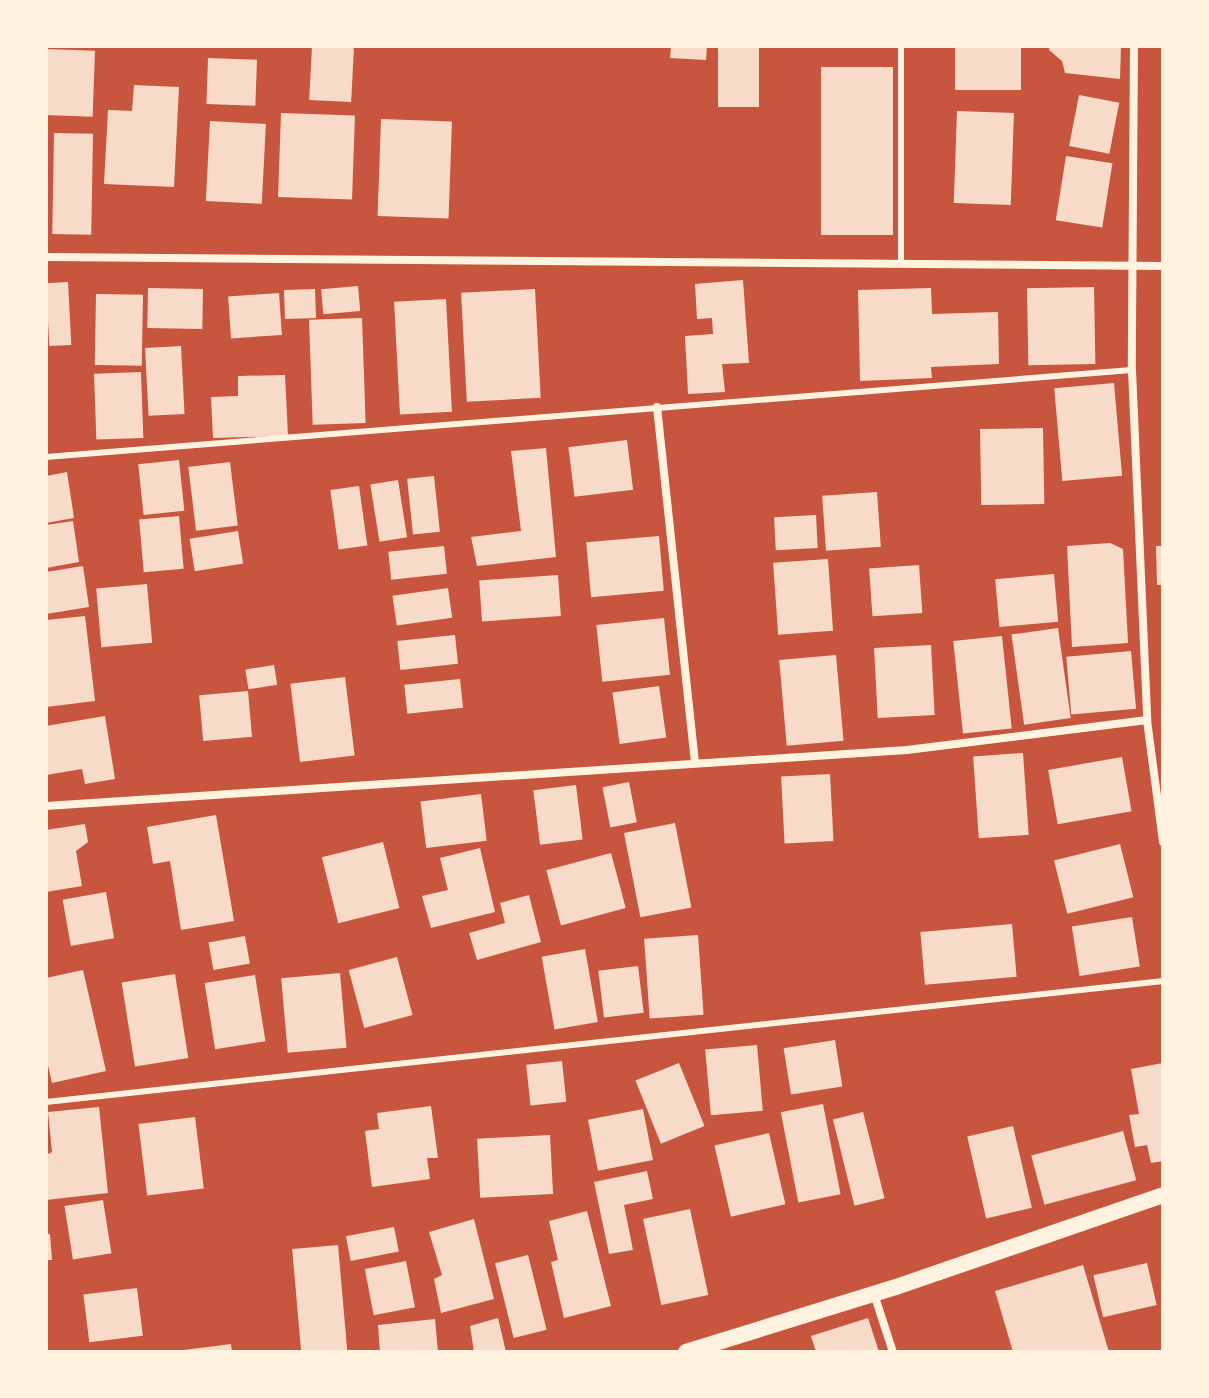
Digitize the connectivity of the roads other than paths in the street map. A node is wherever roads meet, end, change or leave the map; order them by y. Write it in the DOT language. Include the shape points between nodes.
graph roads {
  1 [pos="901,46"];
  2 [pos="1134,46"];
  3 [pos="46,257"];
  4 [pos="901,263"];
  5 [pos="1134,265"];
  6 [pos="1163,266"];
  7 [pos="1132,370"];
  8 [pos="657,407"];
  9 [pos="46,457"];
  10 [pos="1147,720"];
  11 [pos="695,763"];
  12 [pos="46,806"];
  13 [pos="1163,842"];
  14 [pos="1163,981"];
  15 [pos="46,1102"];
  16 [pos="1163,1195"];
  17 [pos="874,1294"];
  18 [pos="686,1352"];
  19 [pos="893,1352"];
  1 -- 4 [label="lane"];
  2 -- 5 [label="street"];
  3 -- 4 [label="street"];
  4 -- 5 [label="street"];
  5 -- 6 [label="street"];
  5 -- 7 [label="street"];
  7 -- 8 [label="lane"];
  7 -- 10 [label="street"];
  8 -- 9 [label="lane"];
  8 -- 11 [label="street"];
  10 -- 11 [label="street" via="907,750"];
  10 -- 13 [label="street"];
  11 -- 12 [label="street"];
  14 -- 15 [label="lane"];
  16 -- 17 [label="main road"];
  17 -- 18 [label="main road"];
  17 -- 19 [label="street"];
}
